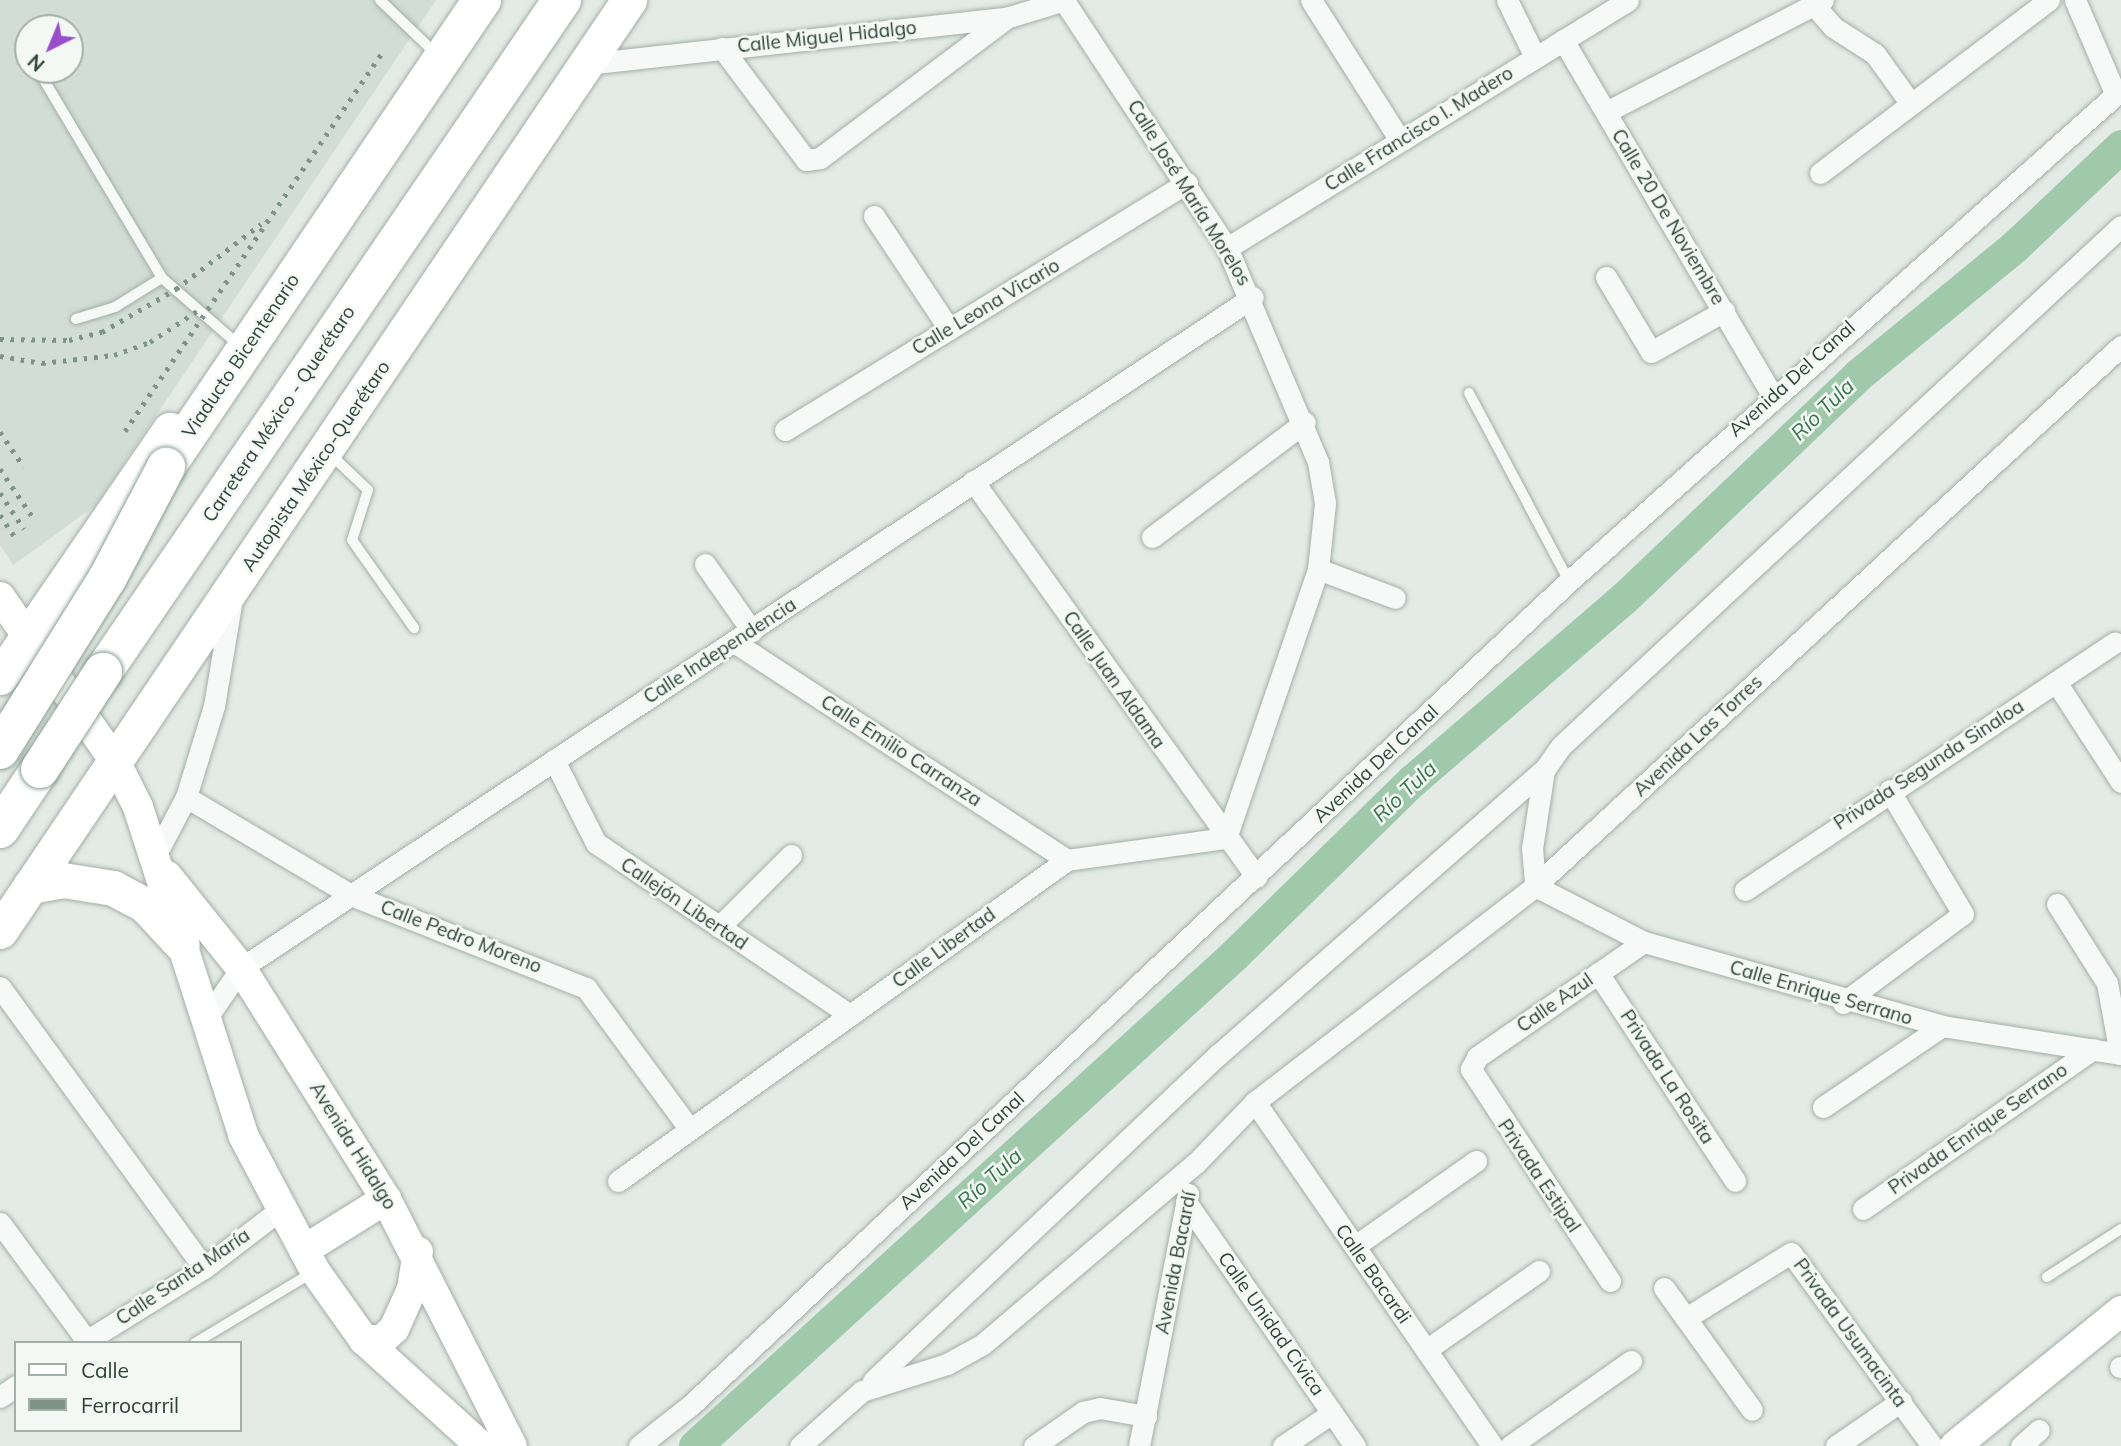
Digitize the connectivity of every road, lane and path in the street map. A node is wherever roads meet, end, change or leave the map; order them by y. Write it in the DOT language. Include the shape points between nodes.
graph roads {
  1 [pos="380,0"];
  2 [pos="465,0"];
  3 [pos="482,0"];
  4 [pos="530,0"];
  5 [pos="562,0"];
  6 [pos="629,0"];
  7 [pos="1065,0"];
  8 [pos="1311,0"];
  9 [pos="1507,0"];
  10 [pos="2049,0"];
  11 [pos="2075,0"];
  12 [pos="1819,2"];
  13 [pos="1616,3"];
  14 [pos="1006,18"];
  15 [pos="1563,40"];
  16 [pos="722,48"];
  17 [pos="431,49"];
  18 [pos="1535,57"];
  19 [pos="586,64"];
  20 [pos="46,84"];
  21 [pos="2119,92"];
  22 [pos="1911,104"];
  23 [pos="1606,112"];
  24 [pos="1400,140"];
  25 [pos="1820,173"];
  26 [pos="1186,183"];
  27 [pos="874,216"];
  28 [pos="2121,226"];
  29 [pos="1227,248"];
  30 [pos="1606,277"];
  31 [pos="162,278"];
  32 [pos="1253,297"];
  33 [pos="1724,311"];
  34 [pos="76,319"];
  35 [pos="949,329"];
  36 [pos="233,340"];
  37 [pos="2121,345"];
  38 [pos="1469,393"];
  39 [pos="1772,395"];
  40 [pos="1305,422"];
  41 [pos="785,430"];
  42 [pos="326,451"];
  43 [pos="166,467"];
  44 [pos="973,481"];
  45 [pos="1152,537"];
  46 [pos="705,564"];
  47 [pos="1318,569"];
  48 [pos="1569,580"];
  49 [pos="234,588"];
  50 [pos="0,597"];
  51 [pos="1395,597"];
  52 [pos="414,628"];
  53 [pos="743,636"];
  54 [pos="27,638"];
  55 [pos="2115,642"];
  56 [pos="93,666"];
  57 [pos="0,677"];
  58 [pos="2056,682"];
  59 [pos="0,712"];
  60 [pos="554,760"];
  61 [pos="115,761"];
  62 [pos="15,764"];
  63 [pos="1544,770"];
  64 [pos="2121,782"];
  65 [pos="1889,790"];
  66 [pos="186,797"];
  67 [pos="0,829"];
  68 [pos="1226,838"];
  69 [pos="791,855"];
  70 [pos="158,860"];
  71 [pos="1067,860"];
  72 [pos="1256,877"];
  73 [pos="30,886"];
  74 [pos="1535,887"];
  75 [pos="1745,890"];
  76 [pos="351,895"];
  77 [pos="2057,904"];
  78 [pos="719,928"];
  79 [pos="0,931"];
  80 [pos="1644,942"];
  81 [pos="182,945"];
  82 [pos="241,968"];
  83 [pos="1598,973"];
  84 [pos="0,987"];
  85 [pos="1843,1003"];
  86 [pos="850,1015"];
  87 [pos="204,1022"];
  88 [pos="1942,1026"];
  89 [pos="2093,1049"];
  90 [pos="2120,1054"];
  91 [pos="1471,1069"];
  92 [pos="1255,1101"];
  93 [pos="1823,1107"];
  94 [pos="689,1128"];
  95 [pos="1476,1161"];
  96 [pos="1196,1163"];
  97 [pos="618,1181"];
  98 [pos="1735,1181"];
  99 [pos="386,1199"];
  100 [pos="1186,1202"];
  101 [pos="281,1209"];
  102 [pos="1863,1209"];
  103 [pos="0,1223"];
  104 [pos="2121,1229"];
  105 [pos="1355,1247"];
  106 [pos="418,1251"];
  107 [pos="310,1261"];
  108 [pos="204,1268"];
  109 [pos="1539,1271"];
  110 [pos="2047,1277"];
  111 [pos="1610,1281"];
  112 [pos="1664,1289"];
  113 [pos="2121,1311"];
  114 [pos="1686,1318"];
  115 [pos="364,1339"];
  116 [pos="85,1341"];
  117 [pos="88,1341"];
  118 [pos="198,1341"];
  119 [pos="1426,1350"];
  120 [pos="1631,1361"];
  121 [pos="862,1391"];
  122 [pos="1900,1401"];
  123 [pos="1752,1410"];
  124 [pos="1332,1413"];
  125 [pos="1146,1416"];
  126 [pos="2039,1430"];
  127 [pos="481,1446"];
  128 [pos="512,1446"];
  129 [pos="639,1446"];
  130 [pos="800,1446"];
  131 [pos="1034,1446"];
  132 [pos="1139,1446"];
  133 [pos="1283,1446"];
  134 [pos="1355,1446"];
  135 [pos="1492,1446"];
  136 [pos="1510,1446"];
  137 [pos="1836,1446"];
  138 [pos="1932,1446"];
  139 [pos="1955,1446"];
  140 [pos="2021,1446"];
  1 -- 17 [label="lane"];
  2 -- 17 [label="main road"];
  3 -- 43 [label="highway, Viaducto Bicentenario"];
  4 -- 56 [label="highway, Carretera México - Querétaro"];
  5 -- 56 [label="highway, Carretera México - Querétaro"];
  6 -- 19 [label="main road, Autopista México-Querétaro"];
  7 -- 14 [label="street, Calle Miguel Hidalgo"];
  7 -- 26 [label="street, Calle José María Morelos"];
  8 -- 24 [label="street"];
  9 -- 18 [label="street"];
  10 -- 22 [label="street"];
  11 -- 21 [label="street"];
  12 -- 22 [label="street" via="1883,63"];
  12 -- 23 [label="street"];
  13 -- 15 [label="street, Calle Francisco I. Madero"];
  14 -- 16 [label="street, Calle Miguel Hidalgo"];
  14 -- 16 [label="street" via="820,158 806,160"];
  15 -- 18 [label="street, Calle Francisco I. Madero"];
  15 -- 23 [label="street, Calle 20 De Noviembre"];
  16 -- 19 [label="street, Calle Miguel Hidalgo"];
  17 -- 36 [label="main road"];
  18 -- 24 [label="street, Calle Francisco I. Madero"];
  19 -- 42 [label="main road, Autopista México-Querétaro"];
  20 -- 31 [label="lane"];
  21 -- 39 [label="street, Avenida Del Canal"];
  22 -- 25 [label="street"];
  23 -- 33 [label="street, Calle 20 De Noviembre"];
  24 -- 29 [label="street, Calle Francisco I. Madero"];
  26 -- 29 [label="street, Calle José María Morelos"];
  26 -- 35 [label="street, Calle Leona Vicario"];
  27 -- 35 [label="street"];
  28 -- 63 [label="street" via="1581,727"];
  29 -- 32 [label="street, Calle José María Morelos"];
  30 -- 33 [label="street" via="1651,352"];
  31 -- 34 [label="lane" via="115,307"];
  31 -- 36 [label="lane"];
  32 -- 40 [label="street, Calle José María Morelos"];
  32 -- 44 [label="street, Calle Independencia"];
  33 -- 39 [label="street, Calle 20 De Noviembre"];
  35 -- 41 [label="street, Calle Leona Vicario"];
  36 -- 54 [label="main road"];
  37 -- 74 [label="street, Avenida Las Torres"];
  38 -- 48 [label="lane"];
  39 -- 48 [label="street, Avenida Del Canal"];
  40 -- 45 [label="street"];
  40 -- 47 [label="street, Calle José María Morelos" via="1325,503"];
  42 -- 49 [label="main road, Autopista México-Querétaro"];
  42 -- 52 [label="lane" via="368,490 352,540"];
  43 -- 59 [label="highway, Viaducto Bicentenario, bridge"];
  43 -- 62 [label="highway, bridge"];
  44 -- 53 [label="street, Calle Independencia"];
  44 -- 68 [label="street, Calle Juan Aldama"];
  46 -- 53 [label="street, Calle Emilio Carranza"];
  47 -- 51 [label="street"];
  47 -- 68 [label="street, Calle José María Morelos"];
  48 -- 72 [label="street, Avenida Del Canal"];
  49 -- 61 [label="main road, Autopista México-Querétaro"];
  49 -- 66 [label="street" via="214,706"];
  50 -- 54 [label="main road, Avenida Hidalgo"];
  53 -- 60 [label="street, Calle Independencia"];
  53 -- 71 [label="street, Calle Emilio Carranza"];
  54 -- 57 [label="main road"];
  54 -- 61 [label="main road, Avenida Hidalgo"];
  55 -- 58 [label="street, Privada Segunda Sinaloa"];
  56 -- 62 [label="highway, Carretera México - Querétaro"];
  58 -- 64 [label="street"];
  58 -- 65 [label="street, Privada Segunda Sinaloa"];
  60 -- 76 [label="street, Calle Independencia"];
  60 -- 78 [label="street, Callejón Libertad" via="596,843"];
  61 -- 70 [label="main road, Avenida Hidalgo"];
  61 -- 73 [label="main road, Autopista México-Querétaro"];
  62 -- 67 [label="highway, Carretera México - Querétaro"];
  63 -- 74 [label="street" via="1532,848"];
  63 -- 121 [label="street" via="1218,1055"];
  65 -- 75 [label="street, Privada Segunda Sinaloa"];
  65 -- 85 [label="street" via="1963,914"];
  66 -- 70 [label="street"];
  66 -- 76 [label="street, Calle Pedro Moreno"];
  68 -- 71 [label="street, Calle Libertad"];
  68 -- 72 [label="street, Calle Juan Aldama"];
  69 -- 78 [label="street"];
  70 -- 81 [label="main road, Avenida Hidalgo"];
  70 -- 82 [label="main road, Avenida Hidalgo"];
  71 -- 86 [label="street, Calle Libertad"];
  72 -- 129 [label="street, Avenida Del Canal"];
  73 -- 79 [label="main road, Autopista México-Querétaro"];
  73 -- 81 [label="main road" via="80,881 113,888 145,905"];
  74 -- 80 [label="street, Calle Enrique Serrano"];
  74 -- 92 [label="street, Avenida Las Torres"];
  76 -- 82 [label="street, Calle Independencia"];
  76 -- 94 [label="street, Calle Pedro Moreno" via="586,988"];
  77 -- 90 [label="street" via="2107,983"];
  78 -- 86 [label="street, Callejón Libertad"];
  80 -- 83 [label="street, Calle Azul"];
  80 -- 85 [label="street, Calle Enrique Serrano"];
  81 -- 87 [label="main road, Avenida Hidalgo"];
  82 -- 87 [label="street, Calle Independencia"];
  82 -- 99 [label="main road, Avenida Hidalgo"];
  83 -- 91 [label="street, Calle Azul" via="1477,1058"];
  83 -- 98 [label="street, Privada La Rosita"];
  84 -- 108 [label="street"];
  85 -- 88 [label="street, Calle Enrique Serrano"];
  86 -- 94 [label="street, Calle Libertad"];
  87 -- 101 [label="main road, Avenida Hidalgo" via="243,1135"];
  88 -- 89 [label="street, Calle Enrique Serrano"];
  88 -- 93 [label="street"];
  89 -- 90 [label="street, Calle Enrique Serrano"];
  89 -- 102 [label="street, Privada Enrique Serrano"];
  91 -- 111 [label="street, Privada Estipal"];
  92 -- 96 [label="street, Avenida Bacardí"];
  92 -- 105 [label="street, Calle Bacardi"];
  94 -- 97 [label="street, Calle Libertad"];
  95 -- 105 [label="street"];
  96 -- 100 [label="street, Avenida Bacardí"];
  96 -- 121 [label="street" via="983,1344 947,1364"];
  99 -- 106 [label="main road, Avenida Hidalgo"];
  99 -- 107 [label="main road"];
  100 -- 124 [label="street, Calle Unidad Cívica"];
  100 -- 125 [label="street, Avenida Bacardí"];
  101 -- 107 [label="main road, Avenida Hidalgo"];
  101 -- 108 [label="street, Calle Santa María"];
  103 -- 116 [label="street"];
  104 -- 110 [label="lane"];
  105 -- 119 [label="street, Calle Bacardi"];
  106 -- 115 [label="main road" via="412,1289 394,1329 382,1340"];
  106 -- 128 [label="main road, Avenida Hidalgo"];
  107 -- 115 [label="main road, Avenida Hidalgo"];
  107 -- 118 [label="lane"];
  108 -- 117 [label="street, Calle Santa María"];
  109 -- 119 [label="street"];
  112 -- 114 [label="street"];
  113 -- 139 [label="main road"];
  114 -- 122 [label="street, Privada Usumacinta" via="1791,1253"];
  114 -- 123 [label="street"];
  115 -- 127 [label="main road, Avenida Hidalgo"];
  119 -- 135 [label="street, Calle Bacardi"];
  120 -- 136 [label="street"];
  121 -- 130 [label="street"];
  122 -- 137 [label="street"];
  122 -- 138 [label="street, Privada Usumacinta"];
  124 -- 133 [label="street"];
  124 -- 134 [label="street, Calle Unidad Cívica"];
  125 -- 131 [label="street" via="1100,1408 1083,1412"];
  125 -- 132 [label="street, Avenida Bacardí"];
  126 -- 140 [label="street"];
}
